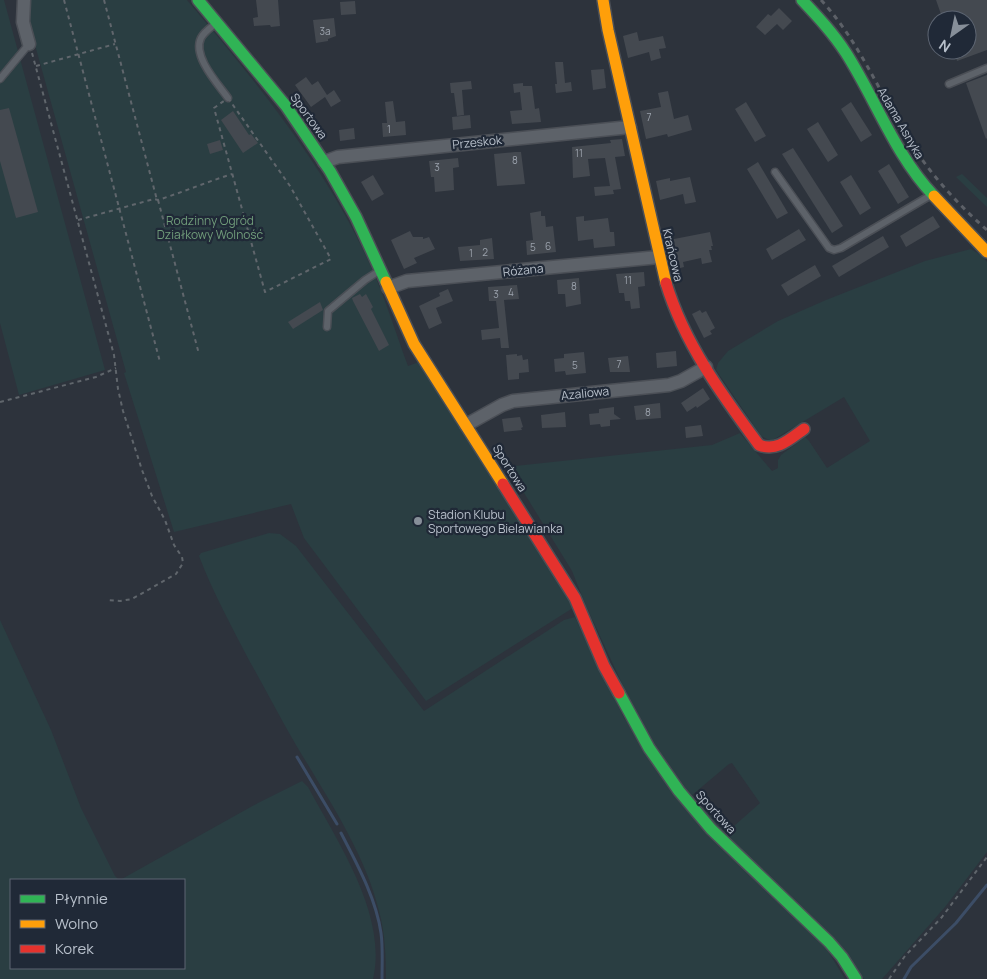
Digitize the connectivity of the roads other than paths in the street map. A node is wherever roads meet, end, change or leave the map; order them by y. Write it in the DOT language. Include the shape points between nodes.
graph roads {
  1 [pos="24,0"];
  2 [pos="198,0"];
  3 [pos="603,0"];
  4 [pos="802,0"];
  5 [pos="217,22"];
  6 [pos="29,44"];
  7 [pos="987,68"];
  8 [pos="0,78"];
  9 [pos="949,84"];
  10 [pos="228,98"];
  11 [pos="630,127"];
  12 [pos="324,162"];
  13 [pos="776,172"];
  14 [pos="932,195"];
  15 [pos="987,252"];
  16 [pos="659,256"];
  17 [pos="380,270"];
  18 [pos="388,288"];
  19 [pos="327,327"];
  20 [pos="706,367"];
  21 [pos="466,425"];
  22 [pos="804,429"];
  23 [pos="856,979"];
  1 -- 6 [label="street" via="23,19"];
  2 -- 5 [label="street, Sportowa"];
  3 -- 11 [label="street, Krańcowa"];
  4 -- 14 [label="street, Adama Asnyka" via="827,26 846,53 900,151"];
  5 -- 10 [label="lane" via="201,38 199,51"];
  5 -- 12 [label="street, Sportowa" via="286,106"];
  6 -- 8 [label="lane"];
  7 -- 9 [label="lane"];
  11 -- 12 [label="street, Przeskok" via="338,157"];
  11 -- 16 [label="street, Krańcowa"];
  12 -- 17 [label="street, Sportowa"];
  13 -- 14 [label="lane" via="829,248 834,250"];
  14 -- 15 [label="street, Adama Asnyka"];
  16 -- 18 [label="street, Różana" via="407,281"];
  16 -- 20 [label="street, Krańcowa" via="673,306"];
  17 -- 18 [label="street, Sportowa"];
  17 -- 19 [label="lane" via="328,311"];
  18 -- 21 [label="street, Sportowa" via="416,348"];
  20 -- 21 [label="street, Azaliowa" via="669,385 513,401"];
  20 -- 22 [label="street, Krańcowa" via="759,445 772,448"];
  21 -- 23 [label="street, Sportowa" via="575,598 606,672 668,776 720,839 834,947"];
}
